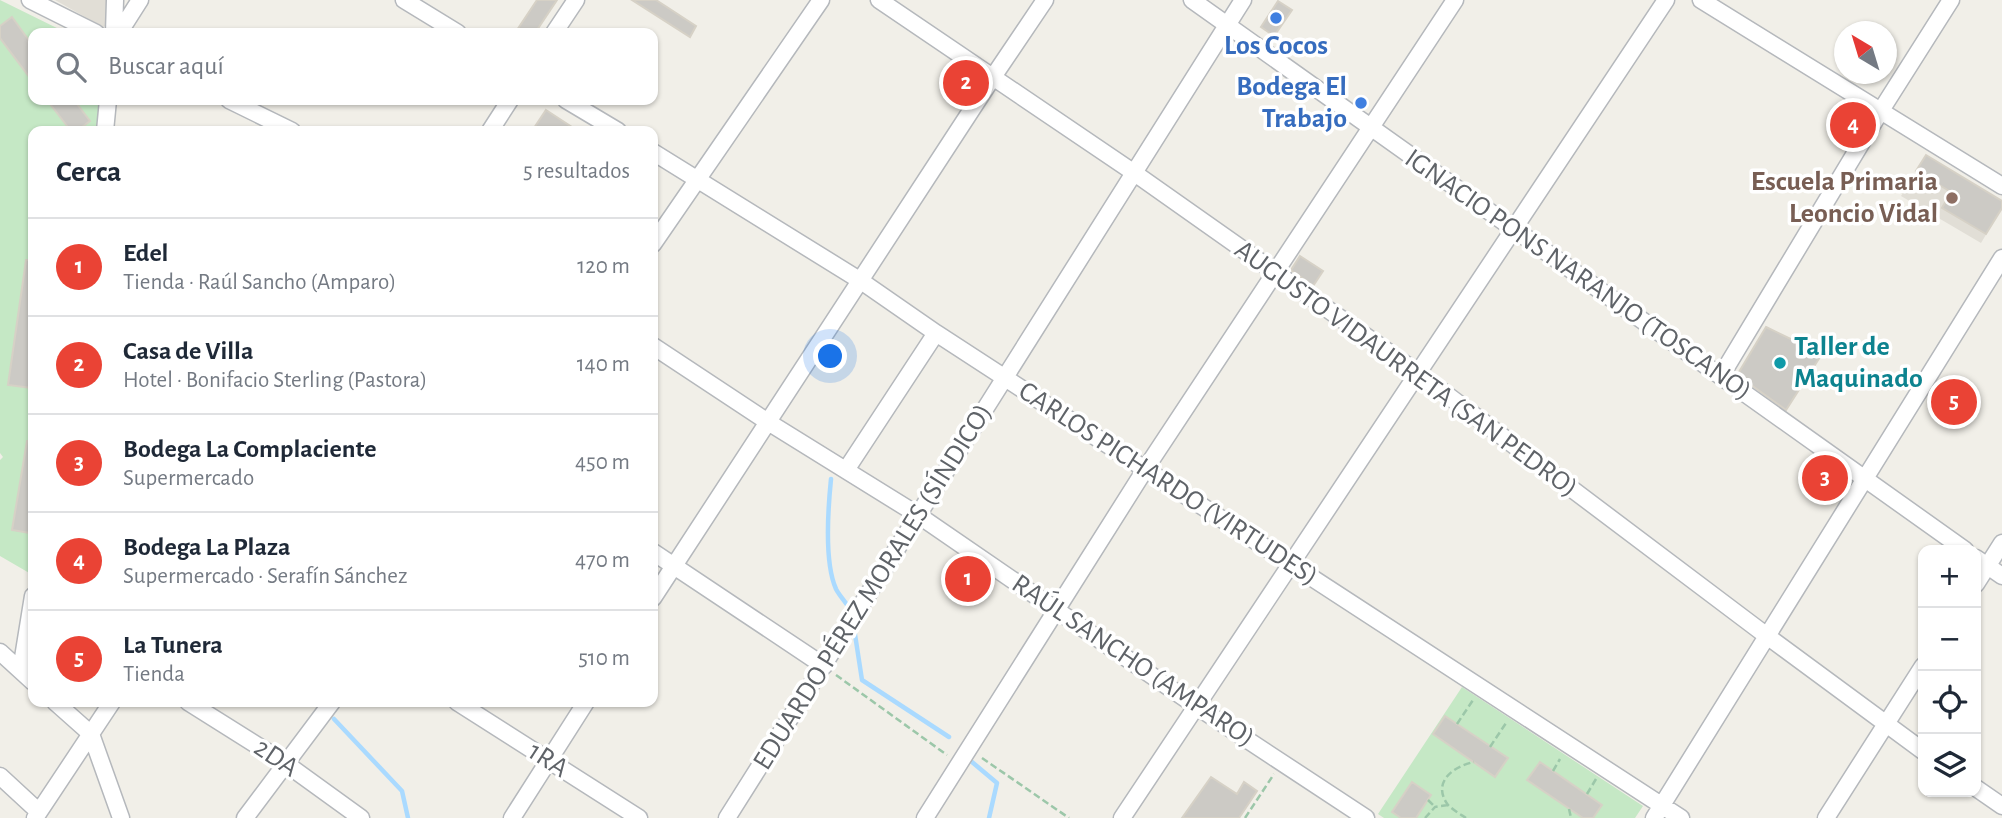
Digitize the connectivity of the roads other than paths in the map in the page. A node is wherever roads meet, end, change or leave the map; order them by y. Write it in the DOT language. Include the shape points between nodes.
graph roads {
  1 [pos="30,0"];
  2 [pos="115,0"];
  3 [pos="140,0"];
  4 [pos="404,0"];
  5 [pos="576,0"];
  6 [pos="821,0"];
  7 [pos="879,0"];
  8 [pos="1045,0"];
  9 [pos="1192,0"];
  10 [pos="1242,0"];
  11 [pos="1666,0"];
  12 [pos="1701,0"];
  13 [pos="1951,0"];
  14 [pos="1450,2"];
  15 [pos="1227,25"];
  16 [pos="86,28"];
  17 [pos="116,28"];
  18 [pos="120,28"];
  19 [pos="450,28"];
  20 [pos="557,28"];
  21 [pos="993,77"];
  22 [pos="108,105"];
  23 [pos="239,105"];
  24 [pos="507,105"];
  25 [pos="574,105"];
  26 [pos="1880,112"];
  27 [pos="105,126"];
  28 [pos="282,126"];
  29 [pos="493,126"];
  30 [pos="610,126"];
  31 [pos="1370,127"];
  32 [pos="658,155"];
  33 [pos="1133,173"];
  34 [pos="697,179"];
  35 [pos="2002,186"];
  36 [pos="1514,229"];
  37 [pos="658,237"];
  38 [pos="2002,258"];
  39 [pos="1273,273"];
  40 [pos="860,281"];
  41 [pos="936,333"];
  42 [pos="658,349"];
  43 [pos="1418,373"];
  44 [pos="1721,376"];
  45 [pos="1005,377"];
  46 [pos="768,422"];
  47 [pos="1146,468"];
  48 [pos="846,470"];
  49 [pos="1865,479"];
  50 [pos="918,515"];
  51 [pos="2002,543"];
  52 [pos="1958,545"];
  53 [pos="658,556"];
  54 [pos="1981,562"];
  55 [pos="1290,564"];
  56 [pos="673,566"];
  57 [pos="2002,576"];
  58 [pos="658,590"];
  59 [pos="1057,609"];
  60 [pos="28,627"];
  61 [pos="1767,636"];
  62 [pos="0,652"];
  63 [pos="824,666"];
  64 [pos="21,670"];
  65 [pos="1920,671"];
  66 [pos="28,677"];
  67 [pos="1196,706"];
  68 [pos="61,707"];
  69 [pos="109,707"];
  70 [pos="196,707"];
  71 [pos="328,707"];
  72 [pos="465,707"];
  73 [pos="583,707"];
  74 [pos="1885,725"];
  75 [pos="91,734"];
  76 [pos="1918,748"];
  77 [pos="548,760"];
  78 [pos="285,764"];
  79 [pos="0,776"];
  80 [pos="1981,791"];
  81 [pos="2002,806"];
  82 [pos="1658,812"];
  83 [pos="37,815"];
  84 [pos="121,818"];
  85 [pos="245,818"];
  86 [pos="361,818"];
  87 [pos="512,818"];
  88 [pos="639,818"];
  89 [pos="727,818"];
  90 [pos="925,818"];
  91 [pos="1122,818"];
  92 [pos="1366,818"];
  93 [pos="1681,818"];
  94 [pos="1826,818"];
  1 -- 16 [label="street"];
  2 -- 17 [label="street"];
  3 -- 18 [label="street"];
  4 -- 19 [label="street"];
  5 -- 20 [label="street"];
  6 -- 34 [label="street"];
  7 -- 21 [label="street, AUGUSTO VIDAURRETA (SAN PEDRO)"];
  8 -- 21 [label="street"];
  9 -- 15 [label="street, IGNACIO PONS NARANJO (TOSCANO)"];
  10 -- 15 [label="street, EDUARDO PÉREZ MORALES (SÍNDICO)"];
  11 -- 36 [label="street"];
  12 -- 26 [label="street"];
  13 -- 26 [label="street"];
  14 -- 31 [label="street"];
  15 -- 31 [label="street, IGNACIO PONS NARANJO (TOSCANO)"];
  15 -- 33 [label="street, EDUARDO PÉREZ MORALES (SÍNDICO)"];
  21 -- 33 [label="street, AUGUSTO VIDAURRETA (SAN PEDRO)"];
  21 -- 40 [label="street"];
  22 -- 27 [label="street"];
  23 -- 28 [label="street"];
  24 -- 29 [label="street"];
  25 -- 30 [label="street"];
  26 -- 35 [label="street"];
  26 -- 44 [label="street"];
  31 -- 36 [label="street, IGNACIO PONS NARANJO (TOSCANO)"];
  31 -- 39 [label="street"];
  32 -- 34 [label="street, CARLOS PICHARDO (VIRTUDES)"];
  33 -- 39 [label="street, AUGUSTO VIDAURRETA (SAN PEDRO)"];
  33 -- 45 [label="street, EDUARDO PÉREZ MORALES (SÍNDICO)"];
  34 -- 37 [label="street"];
  34 -- 40 [label="street, CARLOS PICHARDO (VIRTUDES)"];
  36 -- 43 [label="street"];
  36 -- 44 [label="street, IGNACIO PONS NARANJO (TOSCANO)"];
  38 -- 49 [label="street"];
  39 -- 43 [label="street, AUGUSTO VIDAURRETA (SAN PEDRO)"];
  39 -- 47 [label="street"];
  40 -- 41 [label="street, CARLOS PICHARDO (VIRTUDES)"];
  40 -- 46 [label="street"];
  41 -- 45 [label="street, CARLOS PICHARDO (VIRTUDES)"];
  41 -- 48 [label="street"];
  42 -- 46 [label="street, RAÚL SANCHO (AMPARO)"];
  43 -- 55 [label="street"];
  43 -- 61 [label="street, AUGUSTO VIDAURRETA (SAN PEDRO)"];
  44 -- 49 [label="street, IGNACIO PONS NARANJO (TOSCANO)"];
  45 -- 47 [label="street, CARLOS PICHARDO (VIRTUDES)"];
  45 -- 50 [label="street, EDUARDO PÉREZ MORALES (SÍNDICO)"];
  46 -- 48 [label="street, RAÚL SANCHO (AMPARO)"];
  46 -- 56 [label="street"];
  47 -- 55 [label="street, CARLOS PICHARDO (VIRTUDES)"];
  47 -- 59 [label="street"];
  48 -- 50 [label="street, RAÚL SANCHO (AMPARO)"];
  49 -- 52 [label="street, IGNACIO PONS NARANJO (TOSCANO)"];
  49 -- 61 [label="street"];
  50 -- 59 [label="street, RAÚL SANCHO (AMPARO)"];
  50 -- 63 [label="street, EDUARDO PÉREZ MORALES (SÍNDICO)"];
  51 -- 54 [label="street"];
  53 -- 56 [label="street"];
  54 -- 57 [label="street"];
  55 -- 67 [label="street"];
  55 -- 82 [label="street, CARLOS PICHARDO (VIRTUDES)" via="1514,709"];
  56 -- 58 [label="street"];
  56 -- 63 [label="street"];
  59 -- 67 [label="street, RAÚL SANCHO (AMPARO)"];
  59 -- 90 [label="street"];
  60 -- 64 [label="street"];
  61 -- 74 [label="street, AUGUSTO VIDAURRETA (SAN PEDRO)"];
  61 -- 82 [label="street"];
  62 -- 64 [label="street"];
  63 -- 89 [label="street, EDUARDO PÉREZ MORALES (SÍNDICO)"];
  64 -- 66 [label="street"];
  65 -- 74 [label="street"];
  67 -- 91 [label="street"];
  67 -- 92 [label="street, RAÚL SANCHO (AMPARO)"];
  68 -- 75 [label="street"];
  69 -- 75 [label="street"];
  70 -- 78 [label="street, 2DA"];
  71 -- 78 [label="street"];
  72 -- 77 [label="street, 1RA"];
  73 -- 77 [label="street"];
  74 -- 76 [label="street, AUGUSTO VIDAURRETA (SAN PEDRO)"];
  74 -- 94 [label="street"];
  75 -- 83 [label="street"];
  75 -- 84 [label="street"];
  77 -- 87 [label="street"];
  77 -- 88 [label="street, 1RA"];
  78 -- 85 [label="street"];
  78 -- 86 [label="street, 2DA"];
  79 -- 83 [label="street"];
  80 -- 81 [label="street"];
  82 -- 93 [label="street, CARLOS PICHARDO (VIRTUDES)"];
}
